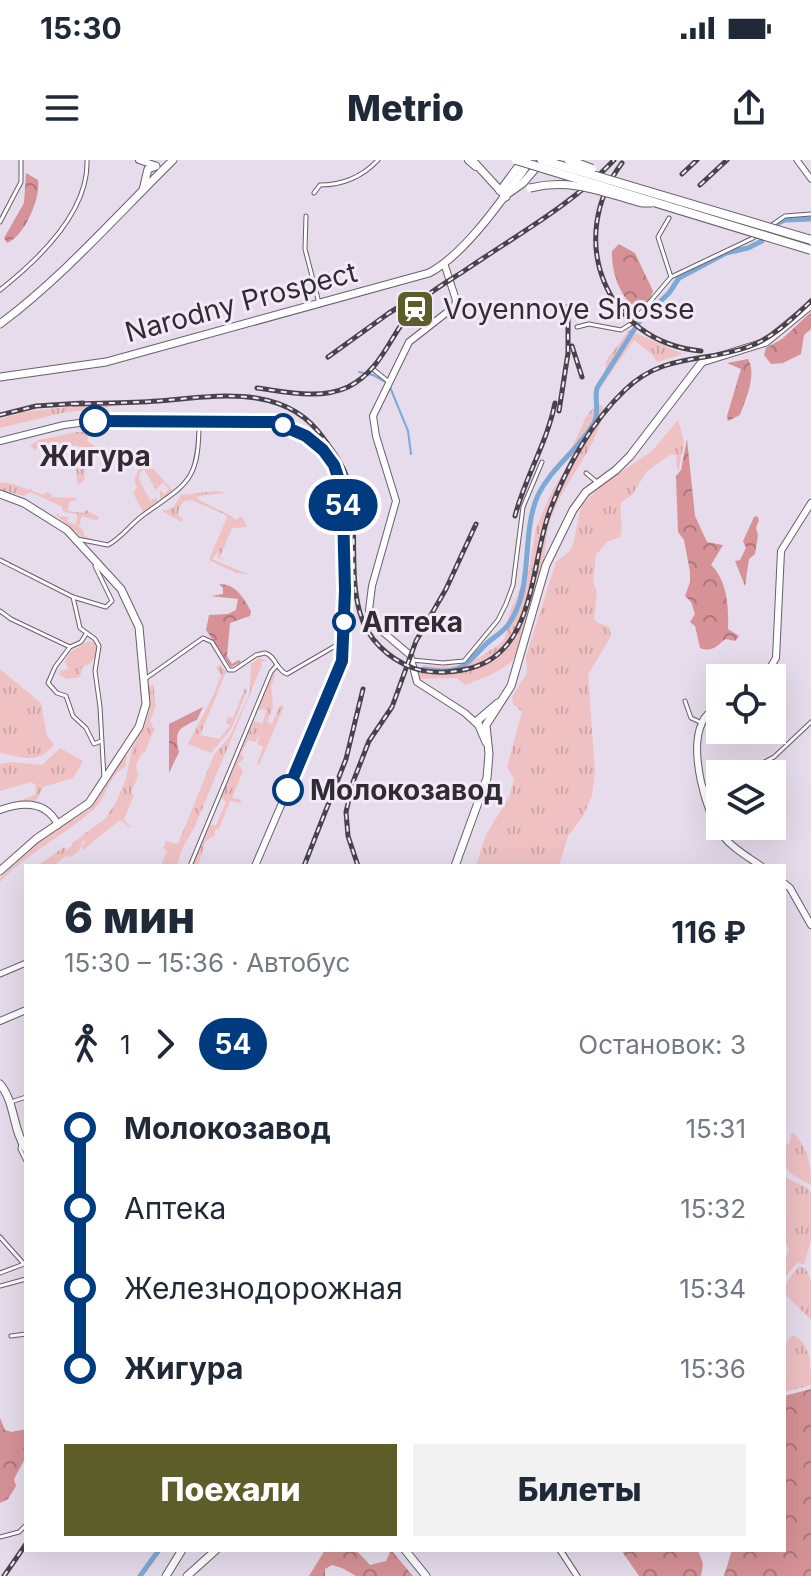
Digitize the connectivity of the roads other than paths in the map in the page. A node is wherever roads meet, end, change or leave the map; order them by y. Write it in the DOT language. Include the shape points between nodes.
graph roads {
  1 [pos="21,160"];
  2 [pos="87,160"];
  3 [pos="139,160"];
  4 [pos="173,160"];
  5 [pos="378,160"];
  6 [pos="516,160"];
  7 [pos="523,160"];
  8 [pos="531,160"];
  9 [pos="542,160"];
  10 [pos="569,160"];
  11 [pos="797,160"];
  12 [pos="473,162"];
  13 [pos="154,169"];
  14 [pos="526,174"];
  15 [pos="811,179"];
  16 [pos="645,189"];
  17 [pos="314,193"];
  18 [pos="504,194"];
  19 [pos="655,202"];
  20 [pos="811,214"];
  21 [pos="306,216"];
  22 [pos="669,218"];
  23 [pos="0,222"];
  24 [pos="811,240"];
  25 [pos="811,250"];
  26 [pos="444,263"];
  27 [pos="671,277"];
  28 [pos="0,290"];
  29 [pos="319,303"];
  30 [pos="811,305"];
  31 [pos="0,324"];
  32 [pos="577,327"];
  33 [pos="374,370"];
  34 [pos="0,377"];
  35 [pos="388,385"];
  36 [pos="199,422"];
  37 [pos="0,441"];
  38 [pos="542,462"];
  39 [pos="586,473"];
  40 [pos="598,483"];
  41 [pos="0,494"];
  42 [pos="811,503"];
  43 [pos="77,539"];
  44 [pos="0,560"];
  45 [pos="99,563"];
  46 [pos="73,597"];
  47 [pos="0,611"];
  48 [pos="86,634"];
  49 [pos="344,641"];
  50 [pos="70,647"];
  51 [pos="412,660"];
  52 [pos="772,664"];
  53 [pos="277,665"];
  54 [pos="145,679"];
  55 [pos="685,701"];
  56 [pos="706,718"];
  57 [pos="482,722"];
  58 [pos="811,722"];
  59 [pos="702,723"];
  60 [pos="102,740"];
  61 [pos="768,760"];
  62 [pos="104,781"];
  63 [pos="706,788"];
  64 [pos="703,789"];
  65 [pos="0,810"];
  66 [pos="58,825"];
  67 [pos="191,864"];
  68 [pos="256,864"];
  69 [pos="456,864"];
  70 [pos="758,864"];
  71 [pos="0,871"];
  72 [pos="786,885"];
  73 [pos="811,925"];
  74 [pos="24,964"];
  75 [pos="0,974"];
  76 [pos="24,1011"];
  77 [pos="0,1021"];
  78 [pos="0,1084"];
  79 [pos="3,1094"];
  80 [pos="24,1098"];
  81 [pos="11,1102"];
  82 [pos="24,1146"];
  83 [pos="0,1237"];
  84 [pos="24,1263"];
  85 [pos="24,1264"];
  86 [pos="0,1273"];
  87 [pos="24,1280"];
  88 [pos="0,1286"];
  89 [pos="24,1334"];
  90 [pos="11,1336"];
  91 [pos="24,1527"];
  92 [pos="0,1537"];
  93 [pos="181,1552"];
  94 [pos="214,1552"];
  95 [pos="405,1552"];
  96 [pos="561,1552"];
  97 [pos="166,1576"];
  98 [pos="187,1576"];
  99 [pos="424,1576"];
  100 [pos="577,1576"];
  1 -- 23 [label="street" via="21,182"];
  2 -- 28 [label="street" via="88,178 67,224"];
  3 -- 13 [label="main road"];
  4 -- 13 [label="main road"];
  5 -- 17 [label="street" via="356,178 320,185"];
  6 -- 19 [label="highway, bridge"];
  7 -- 18 [label="main road"];
  8 -- 14 [label="main road"];
  9 -- 14 [label="main road"];
  9 -- 16 [label="highway, bridge"];
  10 -- 16 [label="highway, bridge"];
  11 -- 15 [label="street"];
  12 -- 18 [label="main road"];
  13 -- 31 [label="main road" via="142,192"];
  14 -- 18 [label="main road"];
  16 -- 24 [label="highway, bridge"];
  18 -- 19 [label="main road, bridge" via="569,183"];
  18 -- 26 [label="main road, Narodny Prospect"];
  19 -- 25 [label="highway, bridge"];
  20 -- 27 [label="street" via="785,216 753,238"];
  21 -- 29 [label="street" via="305,249"];
  22 -- 27 [label="street" via="658,237"];
  26 -- 29 [label="main road, Narodny Prospect" via="418,276"];
  26 -- 35 [label="main road" via="455,306 412,338"];
  27 -- 32 [label="street" via="632,323 617,331 589,324"];
  29 -- 34 [label="main road, Narodny Prospect" via="106,362"];
  30 -- 40 [label="main road" via="766,342 702,362 622,465"];
  33 -- 35 [label="street"];
  35 -- 51 [label="main road" via="373,419 396,501 369,610 377,627"];
  36 -- 37 [label="main road" via="95,421"];
  36 -- 43 [label="street" via="197,461 180,490 108,545"];
  36 -- 49 [label="main road" via="277,423 306,436 329,457 343,510"];
  38 -- 51 [label="street" via="523,507 513,585 498,620 464,661"];
  39 -- 40 [label="street"];
  40 -- 57 [label="main road" via="579,501 551,552 511,686"];
  41 -- 43 [label="main road" via="24,503"];
  42 -- 52 [label="main road" via="781,551"];
  43 -- 45 [label="main road"];
  44 -- 46 [label="street"];
  45 -- 46 [label="street" via="95,566 111,603 102,607"];
  45 -- 54 [label="main road" via="137,618"];
  46 -- 48 [label="street"];
  47 -- 50 [label="street"];
  48 -- 50 [label="street"];
  48 -- 60 [label="street" via="99,646 95,671"];
  49 -- 53 [label="street" via="290,673"];
  49 -- 68 [label="main road" via="335,681"];
  50 -- 60 [label="street" via="48,683 66,696 73,716 94,744"];
  51 -- 57 [label="main road" via="417,682"];
  53 -- 54 [label="street" via="262,653 229,670 212,642 203,638"];
  53 -- 67 [label="street"];
  54 -- 62 [label="main road" via="142,720"];
  55 -- 59 [label="street" via="691,718"];
  56 -- 59 [label="main road"];
  57 -- 69 [label="main road" via="489,747 487,778"];
  58 -- 61 [label="street"];
  59 -- 64 [label="main road" via="698,749"];
  60 -- 62 [label="street"];
  62 -- 66 [label="main road" via="89,803"];
  63 -- 64 [label="street"];
  64 -- 70 [label="main road" via="721,834"];
  65 -- 66 [label="main road" via="32,803 52,814"];
  66 -- 71 [label="main road"];
  72 -- 73 [label="main road"];
  74 -- 75 [label="street"];
  76 -- 77 [label="main road"];
  78 -- 79 [label="main road"];
  79 -- 81 [label="main road"];
  80 -- 81 [label="street"];
  81 -- 82 [label="main road"];
  83 -- 84 [label="street"];
  85 -- 86 [label="street"];
  87 -- 88 [label="street"];
  89 -- 90 [label="street"];
  91 -- 92 [label="street"];
  93 -- 97 [label="main road"];
  94 -- 98 [label="main road"];
  95 -- 99 [label="main road"];
  96 -- 100 [label="street"];
}
